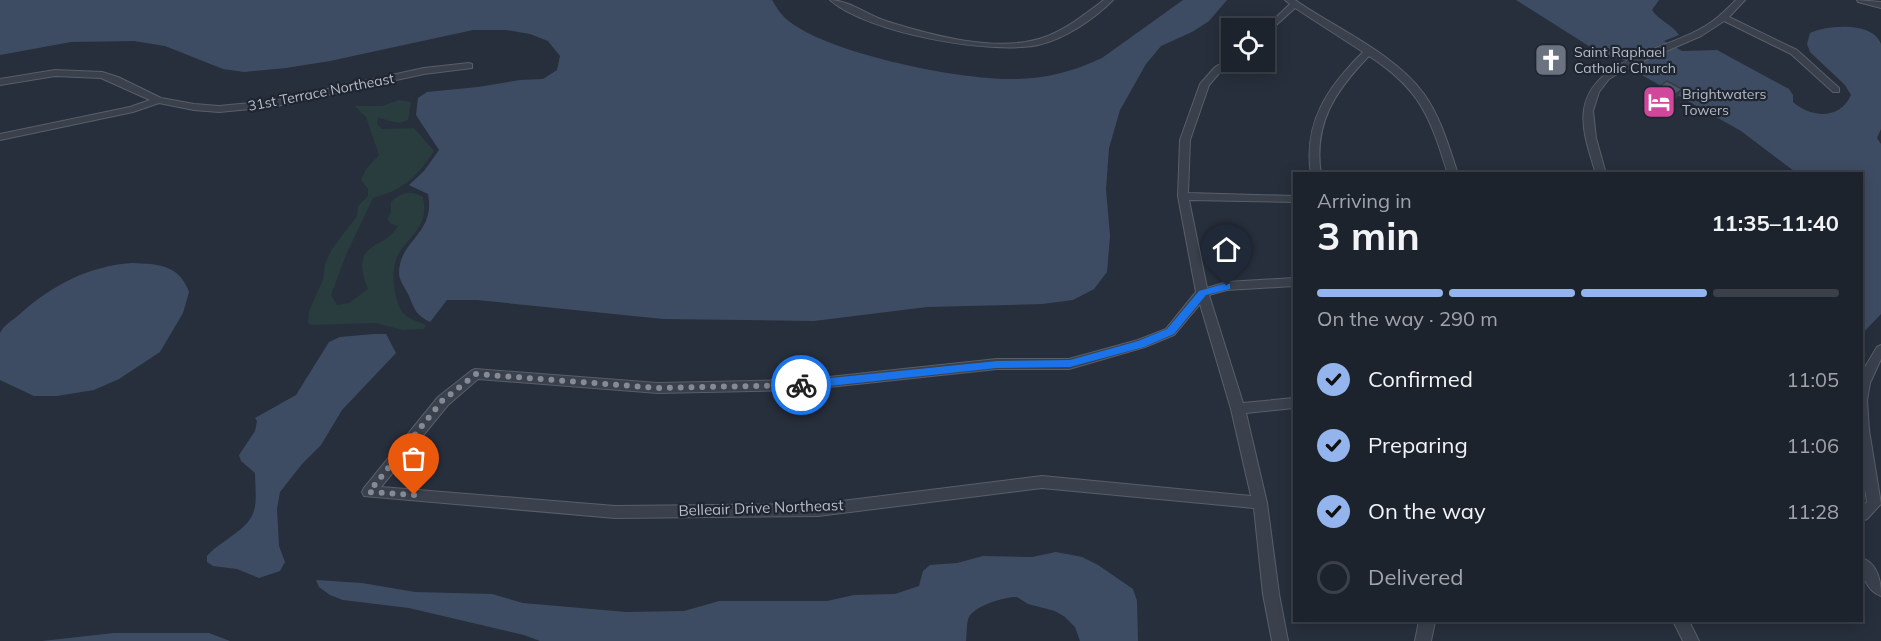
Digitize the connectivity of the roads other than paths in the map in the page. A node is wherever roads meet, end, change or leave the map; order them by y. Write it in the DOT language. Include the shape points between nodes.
graph roads {
  1 [pos="834,0"];
  2 [pos="1110,0"];
  3 [pos="1741,0"];
  4 [pos="1863,0"];
  5 [pos="1292,2"];
  6 [pos="1881,3"];
  7 [pos="1724,17"];
  8 [pos="1275,21"];
  9 [pos="1368,52"];
  10 [pos="469,66"];
  11 [pos="1221,67"];
  12 [pos="0,82"];
  13 [pos="1836,90"];
  14 [pos="158,100"];
  15 [pos="0,137"];
  16 [pos="1315,172"];
  17 [pos="1452,172"];
  18 [pos="1599,172"];
  19 [pos="1183,196"];
  20 [pos="1293,199"];
  21 [pos="1293,282"];
  22 [pos="1202,293"];
  23 [pos="1881,350"];
  24 [pos="1863,387"];
  25 [pos="1293,403"];
  26 [pos="1238,409"];
  27 [pos="1863,426"];
  28 [pos="1260,503"];
  29 [pos="1863,514"];
  30 [pos="1863,566"];
  31 [pos="1881,589"];
  32 [pos="1426,622"];
  33 [pos="1682,622"];
  34 [pos="1280,641"];
  35 [pos="1423,641"];
  36 [pos="1691,641"];
  1 -- 2 [label="street" via="850,10 902,28 1004,46 1030,45 1050,38"];
  3 -- 7 [label="street"];
  4 -- 6 [label="street"];
  5 -- 8 [label="street"];
  5 -- 9 [label="street"];
  7 -- 13 [label="street" via="1794,52"];
  7 -- 18 [label="street" via="1710,28 1603,78 1593,94 1589,136"];
  9 -- 16 [label="street" via="1345,75 1313,135"];
  9 -- 17 [label="street" via="1419,93 1434,119"];
  10 -- 14 [label="street, 31st Terrace Northeast" via="242,108 194,107"];
  11 -- 19 [label="street" via="1206,84 1185,140"];
  12 -- 14 [label="street, 31st Terrace Northeast" via="88,73 116,79"];
  14 -- 15 [label="street" via="133,109"];
  19 -- 20 [label="street"];
  19 -- 22 [label="street"];
  21 -- 22 [label="street" via="1227,286"];
  22 -- 26 [label="street"];
  22 -- 28 [label="street, Belleair Drive Northeast" via="1170,332 1070,364 997,364 801,385 670,388 476,374 442,401 369,492 615,512 818,510 1042,482"];
  23 -- 24 [label="street" via="1869,367"];
  25 -- 26 [label="street"];
  26 -- 28 [label="street"];
  27 -- 29 [label="street" via="1874,504"];
  28 -- 34 [label="street"];
  30 -- 31 [label="street"];
  32 -- 35 [label="street"];
  33 -- 36 [label="street"];
}
